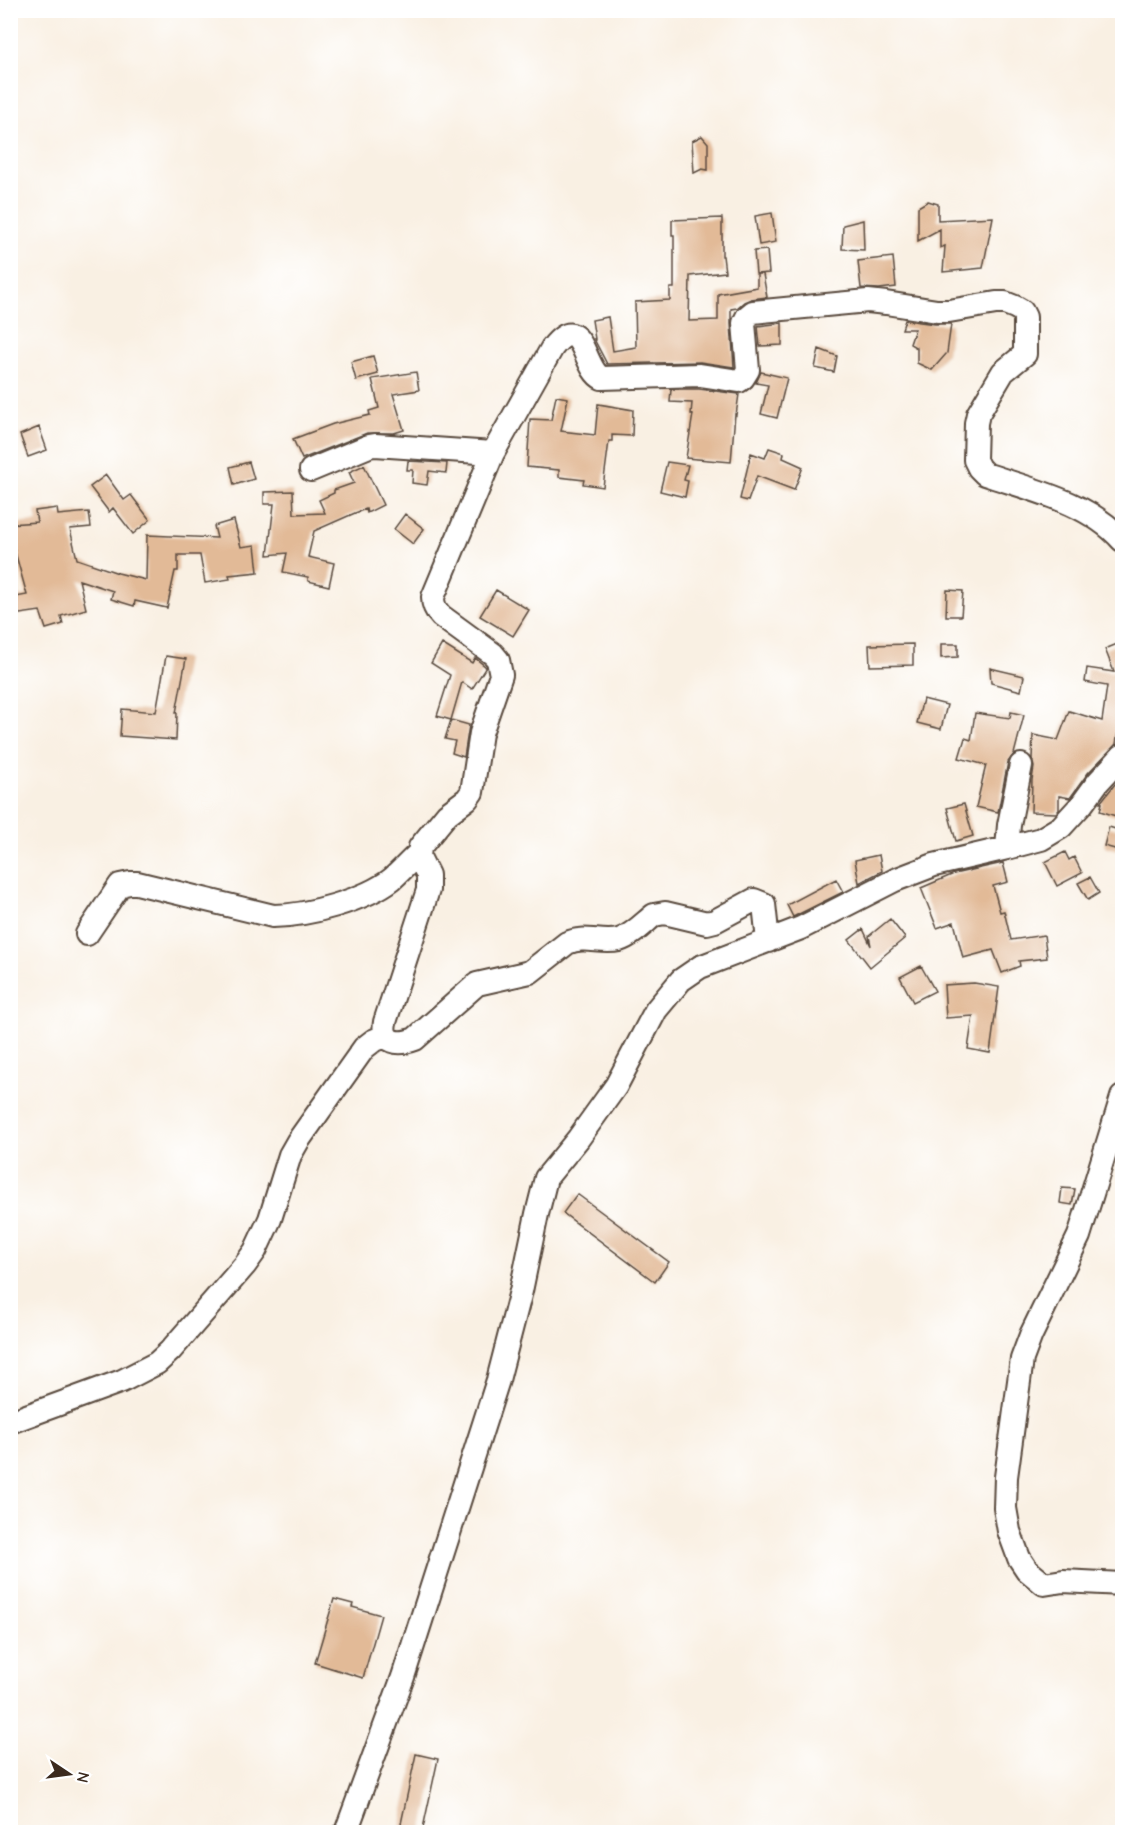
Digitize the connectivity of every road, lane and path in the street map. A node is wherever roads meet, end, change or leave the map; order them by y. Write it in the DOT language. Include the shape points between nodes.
graph roads {
  1 [pos="493,453"];
  2 [pos="311,470"];
  3 [pos="1122,540"];
  4 [pos="1121,760"];
  5 [pos="1021,765"];
  6 [pos="1007,848"];
  7 [pos="418,853"];
  8 [pos="87,934"];
  9 [pos="768,941"];
  10 [pos="385,1036"];
  11 [pos="1122,1097"];
  12 [pos="10,1422"];
  13 [pos="1122,1584"];
  14 [pos="346,1833"];
  1 -- 2 [label="street" via="375,445"];
  1 -- 3 [label="street" via="552,348 564,336 571,335 580,341 595,374 602,378 700,375 736,382 748,370 744,323 753,312 876,301 937,311 1005,303 1022,311 1025,317 1025,354 1003,372 978,414 978,468 985,474 1075,506 1100,520"];
  1 -- 7 [label="street" via="435,589 433,602 441,616 498,660 500,683 481,733 472,792 447,814"];
  4 -- 6 [label="street" via="1061,827 1041,838"];
  5 -- 6 [label="street"];
  6 -- 9 [label="street" via="934,865 895,880"];
  7 -- 8 [label="street" via="392,879 372,891 290,916 273,916 137,883 120,885"];
  7 -- 10 [label="street" via="429,875 428,890 385,1022"];
  9 -- 10 [label="street" via="764,904 754,900 707,923 658,914 619,940 573,940 530,972 477,984 415,1039 398,1042"];
  9 -- 14 [label="street" via="700,967 681,980 656,1010 616,1086 546,1178 498,1380 403,1677"];
  10 -- 12 [label="street" via="364,1048 298,1141 262,1236 245,1265 170,1351 157,1363 122,1381"];
  11 -- 13 [label="street" via="1079,1236 1024,1353 1005,1508 1019,1558 1044,1584"];
}
